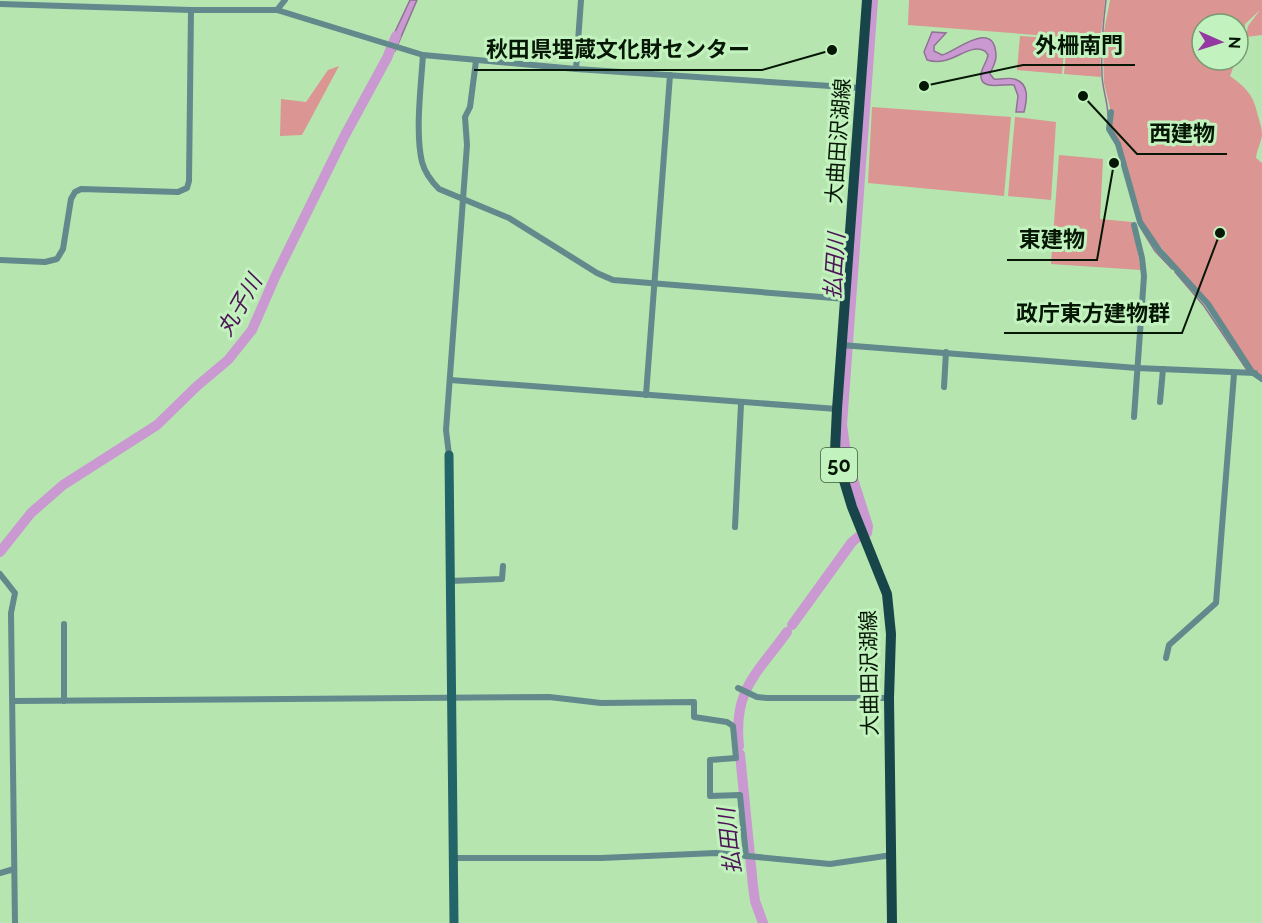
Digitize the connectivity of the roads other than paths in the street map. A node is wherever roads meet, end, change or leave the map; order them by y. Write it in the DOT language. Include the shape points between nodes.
graph roads {
  1 [pos="285,0"];
  2 [pos="581,0"];
  3 [pos="867,0"];
  4 [pos="0,4"];
  5 [pos="192,10"];
  6 [pos="277,10"];
  7 [pos="421,54"];
  8 [pos="476,61"];
  9 [pos="576,69"];
  10 [pos="670,75"];
  11 [pos="861,88"];
  12 [pos="1111,112"];
  13 [pos="463,200"];
  14 [pos="1134,225"];
  15 [pos="0,260"];
  16 [pos="655,284"];
  17 [pos="846,299"];
  18 [pos="841,345"];
  19 [pos="946,352"];
  20 [pos="1137,368"];
  21 [pos="1163,369"];
  22 [pos="1234,374"];
  23 [pos="1255,374"];
  24 [pos="1262,379"];
  25 [pos="450,380"];
  26 [pos="944,387"];
  27 [pos="646,395"];
  28 [pos="1160,402"];
  29 [pos="741,404"];
  30 [pos="837,409"];
  31 [pos="1134,417"];
  32 [pos="449,455"];
  33 [pos="735,527"];
  34 [pos="503,566"];
  35 [pos="0,574"];
  36 [pos="450,581"];
  37 [pos="64,624"];
  38 [pos="1166,658"];
  39 [pos="738,688"];
  40 [pos="451,697"];
  41 [pos="889,698"];
  42 [pos="13,701"];
  43 [pos="64,701"];
  44 [pos="892,855"];
  45 [pos="747,856"];
  46 [pos="453,858"];
  47 [pos="14,869"];
  48 [pos="0,873"];
  49 [pos="15,923"];
  50 [pos="453,923"];
  51 [pos="892,923"];
  1 -- 6 [label="street"];
  2 -- 9 [label="street"];
  3 -- 11 [label="main road, 大曲田沢湖線 / 50"];
  4 -- 5 [label="street"];
  5 -- 6 [label="street"];
  5 -- 15 [label="street" via="187,188 178,192 81,189 71,199 63,249 57,259"];
  6 -- 7 [label="street"];
  7 -- 8 [label="street"];
  7 -- 13 [label="street" via="422,161 439,189"];
  8 -- 9 [label="street"];
  8 -- 13 [label="street" via="465,117"];
  9 -- 10 [label="street"];
  10 -- 11 [label="street"];
  10 -- 16 [label="street"];
  11 -- 17 [label="main road, 大曲田沢湖線 / 50"];
  12 -- 23 [label="street" via="1109,129 1118,144 1140,222 1159,250 1208,304"];
  13 -- 16 [label="street" via="509,218 604,277"];
  13 -- 25 [label="street"];
  14 -- 20 [label="street" via="1143,276"];
  16 -- 17 [label="street"];
  16 -- 27 [label="street"];
  17 -- 18 [label="main road, 大曲田沢湖線 / 50"];
  18 -- 19 [label="street"];
  18 -- 30 [label="main road, 大曲田沢湖線 / 50"];
  19 -- 20 [label="street"];
  19 -- 26 [label="street"];
  20 -- 21 [label="street"];
  20 -- 31 [label="street"];
  21 -- 22 [label="street"];
  21 -- 28 [label="street"];
  22 -- 23 [label="street"];
  22 -- 38 [label="street" via="1216,603 1169,645"];
  23 -- 24 [label="street"];
  25 -- 27 [label="street"];
  25 -- 32 [label="street" via="446,430"];
  27 -- 29 [label="street"];
  29 -- 30 [label="street"];
  29 -- 33 [label="street"];
  30 -- 41 [label="main road, 大曲田沢湖線 / 50" via="835,451 852,507 887,594 891,634"];
  32 -- 36 [label="street"];
  34 -- 36 [label="street" via="502,579"];
  35 -- 42 [label="street" via="15,593 11,613"];
  36 -- 40 [label="street"];
  37 -- 43 [label="street"];
  39 -- 41 [label="street" via="767,698"];
  40 -- 43 [label="street"];
  40 -- 45 [label="street" via="694,702 694,717 733,726 736,758 710,760 710,796 740,795"];
  40 -- 46 [label="street"];
  41 -- 44 [label="main road, 大曲田沢湖線 / 50"];
  42 -- 43 [label="street"];
  42 -- 47 [label="street"];
  44 -- 45 [label="street" via="830,864"];
  44 -- 51 [label="main road, 大曲田沢湖線 / 50"];
  45 -- 46 [label="street" via="716,853"];
  46 -- 50 [label="street"];
  47 -- 48 [label="street"];
  47 -- 49 [label="street"];
}
